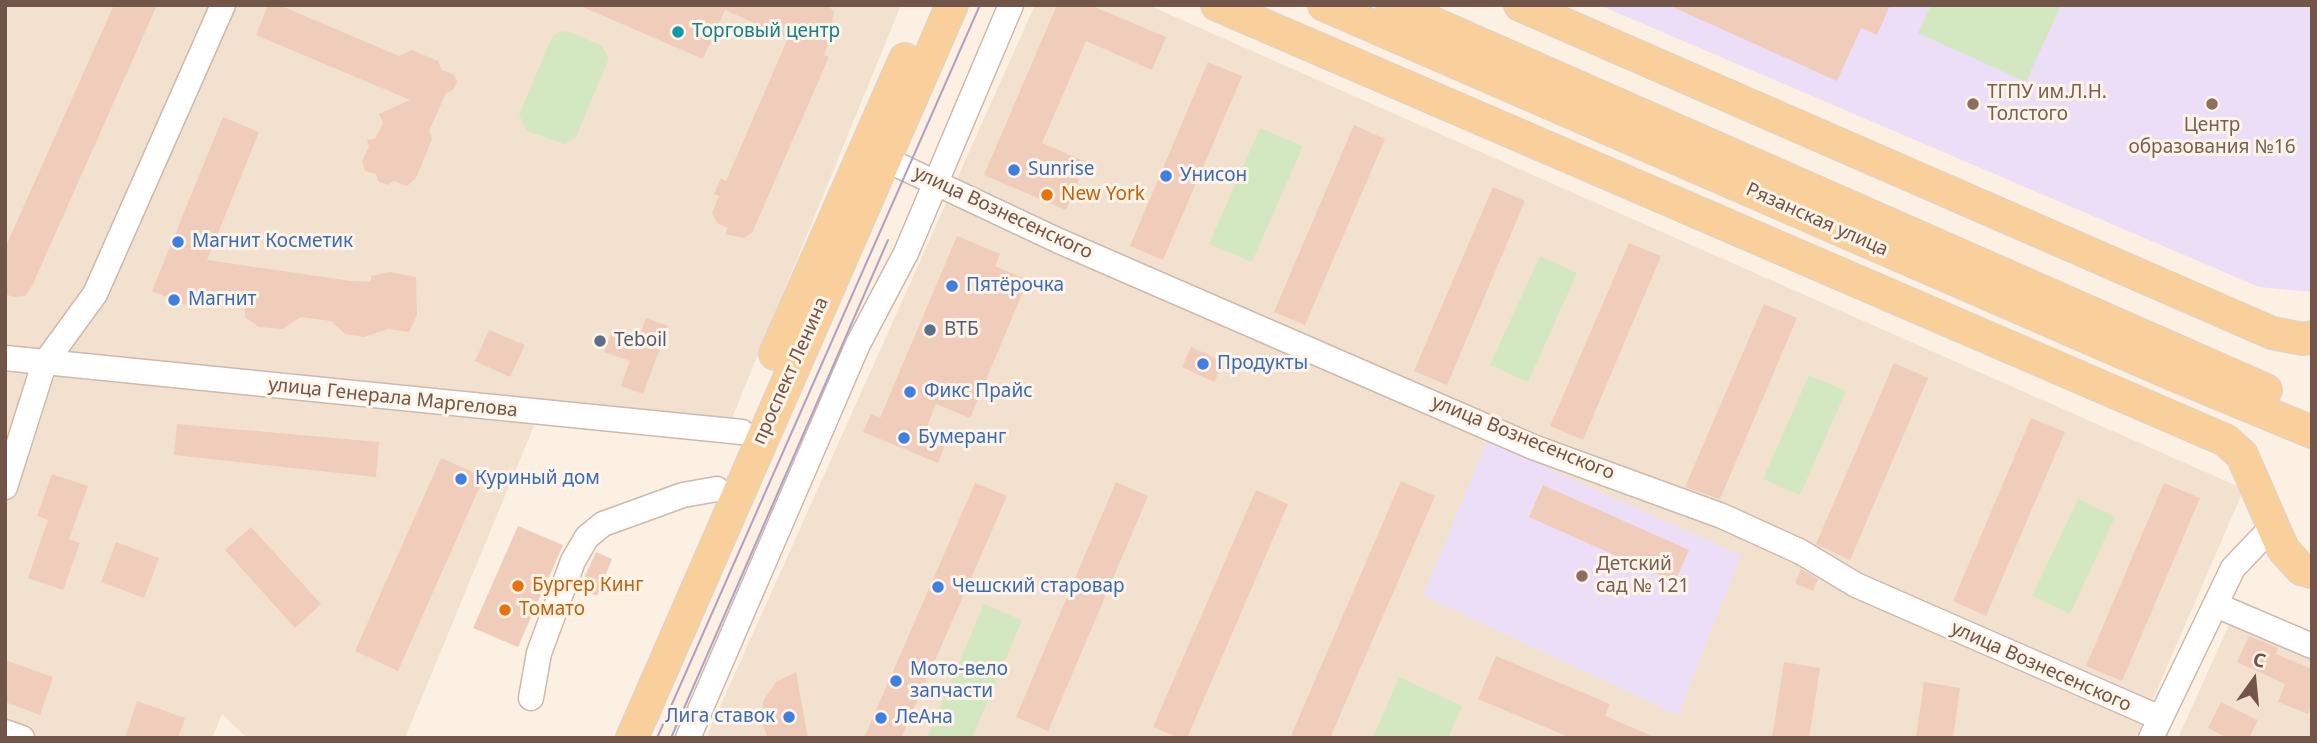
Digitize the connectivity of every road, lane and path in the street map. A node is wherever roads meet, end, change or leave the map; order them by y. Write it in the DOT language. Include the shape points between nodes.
graph roads {
  1 [pos="223,5"];
  2 [pos="928,5"];
  3 [pos="952,5"];
  4 [pos="1011,5"];
  5 [pos="1217,5"];
  6 [pos="1324,5"];
  7 [pos="1392,5"];
  8 [pos="1520,5"];
  9 [pos="885,159"];
  10 [pos="935,182"];
  11 [pos="2312,337"];
  12 [pos="5,358"];
  13 [pos="44,364"];
  14 [pos="2174,375"];
  15 [pos="2312,411"];
  16 [pos="2312,432"];
  17 [pos="752,434"];
  18 [pos="2225,440"];
  19 [pos="5,487"];
  20 [pos="717,489"];
  21 [pos="2275,524"];
  22 [pos="2312,572"];
  23 [pos="2216,605"];
  24 [pos="2312,646"];
  25 [pos="531,698"];
  26 [pos="2156,728"];
  27 [pos="5,732"];
  28 [pos="22,738"];
  29 [pos="609,738"];
  30 [pos="632,738"];
  31 [pos="688,738"];
  1 -- 13 [label="street" via="95,294"];
  2 -- 17 [label="main road, проспект Ленина"];
  3 -- 9 [label="main road, проспект Ленина"];
  4 -- 10 [label="street"];
  5 -- 18 [label="main road"];
  6 -- 14 [label="main road, Рязанская улица"];
  7 -- 15 [label="main road, Рязанская улица"];
  8 -- 11 [label="main road" via="2272,332"];
  9 -- 10 [label="street, улица Вознесенского"];
  9 -- 17 [label="main road, проспект Ленина"];
  10 -- 26 [label="street, улица Вознесенского" via="1059,241 1534,447 1722,516"];
  10 -- 31 [label="street" via="906,253 858,344"];
  12 -- 13 [label="street, улица Генерала Маргелова"];
  13 -- 17 [label="street, улица Генерала Маргелова"];
  13 -- 19 [label="street"];
  14 -- 16 [label="main road, Рязанская улица"];
  14 -- 18 [label="main road"];
  17 -- 20 [label="main road, проспект Ленина"];
  17 -- 30 [label="main road, проспект Ленина"];
  18 -- 21 [label="main road" via="2242,455"];
  20 -- 25 [label="street" via="683,495 613,520 587,537 573,561 539,653"];
  20 -- 29 [label="main road, проспект Ленина"];
  21 -- 22 [label="main road" via="2283,549 2301,569"];
  21 -- 23 [label="street" via="2233,568"];
  23 -- 24 [label="street"];
  23 -- 26 [label="street"];
  27 -- 28 [label="street"];
}
